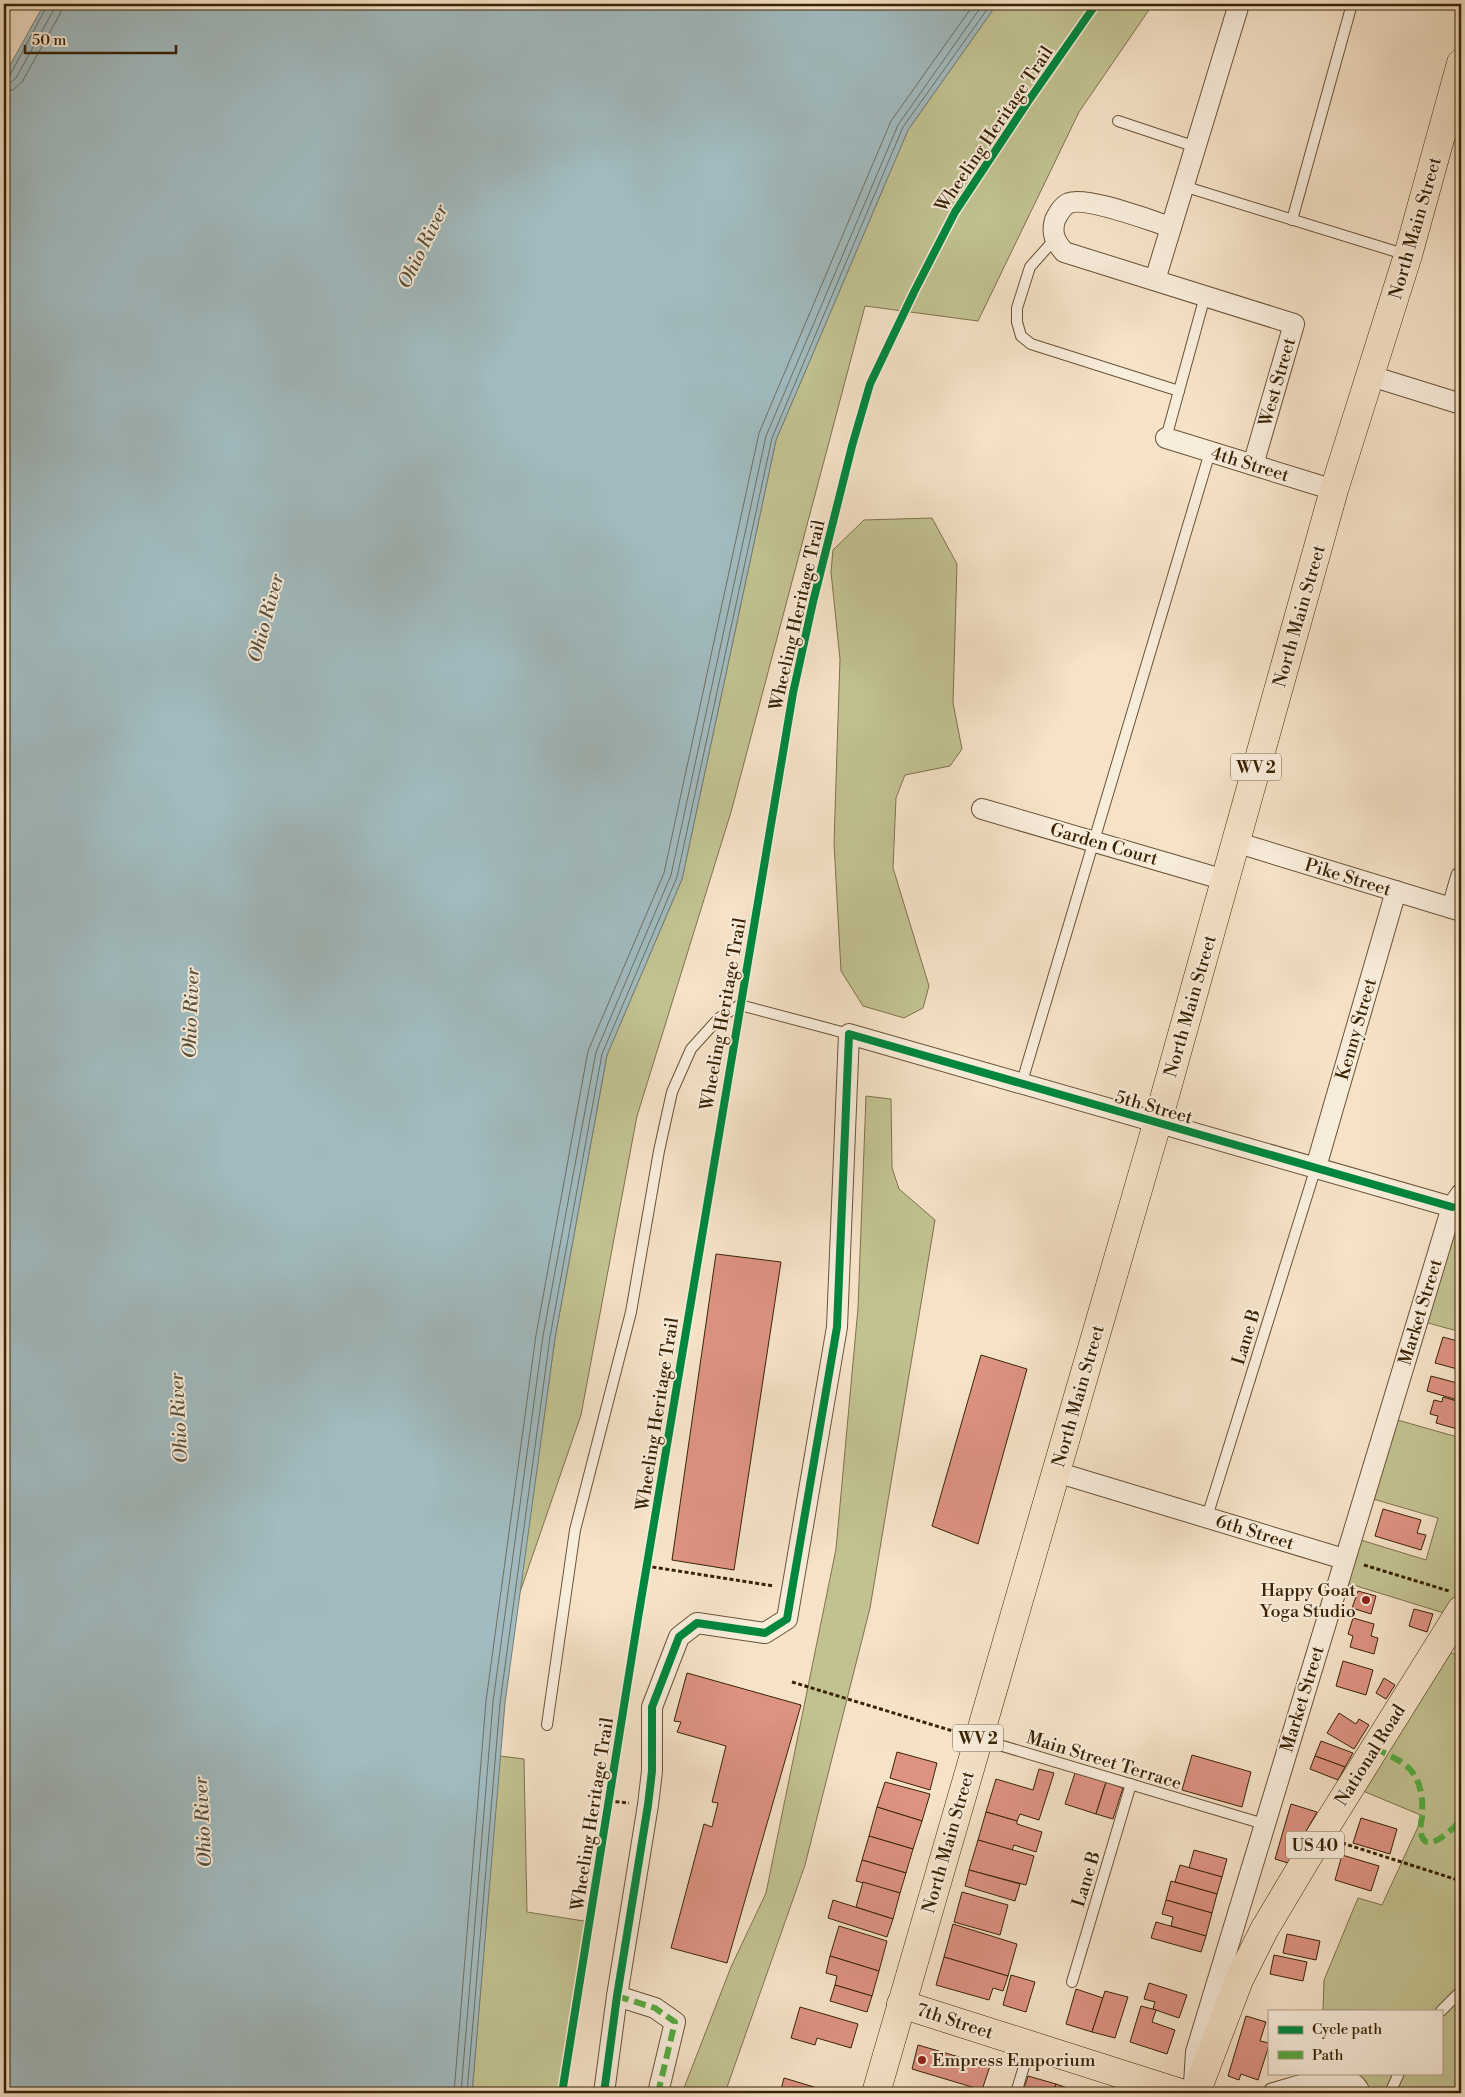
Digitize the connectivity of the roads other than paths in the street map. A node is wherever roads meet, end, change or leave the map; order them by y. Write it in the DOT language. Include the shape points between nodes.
graph roads {
  1 [pos="1239,4"];
  2 [pos="1352,4"];
  3 [pos="1461,63"];
  4 [pos="1118,121"];
  5 [pos="1196,147"];
  6 [pos="1184,186"];
  7 [pos="1292,220"];
  8 [pos="1171,227"];
  9 [pos="1054,240"];
  10 [pos="1408,255"];
  11 [pos="1155,280"];
  12 [pos="1205,296"];
  13 [pos="1371,376"];
  14 [pos="1179,391"];
  15 [pos="1461,404"];
  16 [pos="1166,438"];
  17 [pos="1210,452"];
  18 [pos="1254,465"];
  19 [pos="1334,490"];
  20 [pos="982,809"];
  21 [pos="1095,841"];
  22 [pos="1235,842"];
  23 [pos="1461,876"];
  24 [pos="1226,880"];
  25 [pos="1396,891"];
  26 [pos="1456,909"];
  27 [pos="848,1034"];
  28 [pos="1021,1085"];
  29 [pos="1157,1124"];
  30 [pos="1316,1167"];
  31 [pos="1457,1201"];
  32 [pos="1056,1472"];
  33 [pos="1207,1518"];
  34 [pos="1344,1559"];
  35 [pos="1457,1601"];
  36 [pos="547,1725"];
  37 [pos="978,1739"];
  38 [pos="1131,1784"];
  39 [pos="1264,1824"];
  40 [pos="1072,1982"];
  41 [pos="1461,1991"];
  42 [pos="617,1996"];
  43 [pos="901,2004"];
  44 [pos="1442,2010"];
  45 [pos="1031,2045"];
  46 [pos="1399,2074"];
  47 [pos="604,2093"];
  48 [pos="658,2093"];
  49 [pos="876,2093"];
  50 [pos="1016,2093"];
  51 [pos="1181,2093"];
  52 [pos="1195,2093"];
  53 [pos="1272,2093"];
  54 [pos="1360,2093"];
  55 [pos="1390,2093"];
  1 -- 5 [label="street"];
  2 -- 7 [label="lane"];
  3 -- 10 [label="main road, North Main Street / WV 2"];
  4 -- 5 [label="lane"];
  5 -- 6 [label="street"];
  6 -- 7 [label="lane"];
  6 -- 8 [label="street"];
  7 -- 10 [label="lane"];
  8 -- 9 [label="street" via="1088,201 1069,203 1058,212 1053,228"];
  8 -- 11 [label="street"];
  9 -- 11 [label="street, West Street" via="1064,252"];
  9 -- 14 [label="lane" via="1030,267 1017,308 1021,336 1031,344"];
  10 -- 13 [label="main road, North Main Street / WV 2"];
  11 -- 12 [label="street, West Street"];
  12 -- 14 [label="lane"];
  12 -- 18 [label="street, West Street" via="1294,324"];
  13 -- 15 [label="street"];
  13 -- 19 [label="main road, North Main Street / WV 2"];
  14 -- 16 [label="lane"];
  16 -- 17 [label="street, 4th Street"];
  17 -- 18 [label="street, 4th Street"];
  17 -- 21 [label="lane"];
  18 -- 19 [label="street, 4th Street"];
  19 -- 22 [label="main road, North Main Street / WV 2"];
  20 -- 21 [label="street, Garden Court"];
  21 -- 24 [label="street, Garden Court"];
  21 -- 28 [label="lane"];
  22 -- 24 [label="main road, North Main Street / WV 2"];
  22 -- 25 [label="street, Pike Street"];
  23 -- 26 [label="street"];
  24 -- 29 [label="main road, North Main Street / WV 2"];
  25 -- 26 [label="street, Pike Street"];
  25 -- 30 [label="street, Kenny Street"];
  27 -- 28 [label="street, 5th Street"];
  27 -- 36 [label="lane" via="740,1005 719,1018 691,1049 672,1092 631,1312 575,1530"];
  27 -- 42 [label="street" via="837,1327 787,1619 765,1633 697,1623 679,1637 652,1707 652,1771 648,1805"];
  28 -- 29 [label="street, 5th Street"];
  29 -- 30 [label="street, 5th Street"];
  29 -- 32 [label="main road, North Main Street / WV 2"];
  30 -- 31 [label="street, 5th Street"];
  30 -- 33 [label="lane, Lane B"];
  31 -- 34 [label="street, Market Street"];
  32 -- 33 [label="street, 6th Street"];
  32 -- 37 [label="main road, North Main Street / WV 2"];
  33 -- 34 [label="street, 6th Street"];
  34 -- 39 [label="street, Market Street"];
  35 -- 52 [label="main road, National Road / US 40" via="1264,1930 1239,1980"];
  37 -- 38 [label="lane, Main Street Terrace"];
  37 -- 43 [label="main road, North Main Street / WV 2"];
  38 -- 39 [label="lane, Main Street Terrace"];
  38 -- 40 [label="lane, Lane B"];
  39 -- 52 [label="street, Market Street" via="1196,2052"];
  41 -- 44 [label="lane"];
  42 -- 47 [label="street"];
  42 -- 48 [label="street" via="655,2008 675,2022"];
  43 -- 45 [label="main road, 7th Street"];
  43 -- 49 [label="main road, North Main Street"];
  45 -- 50 [label="lane"];
  45 -- 51 [label="main road, 7th Street"];
  46 -- 55 [label="lane"];
  53 -- 54 [label="street" via="1332,2079 1349,2081"];
}
